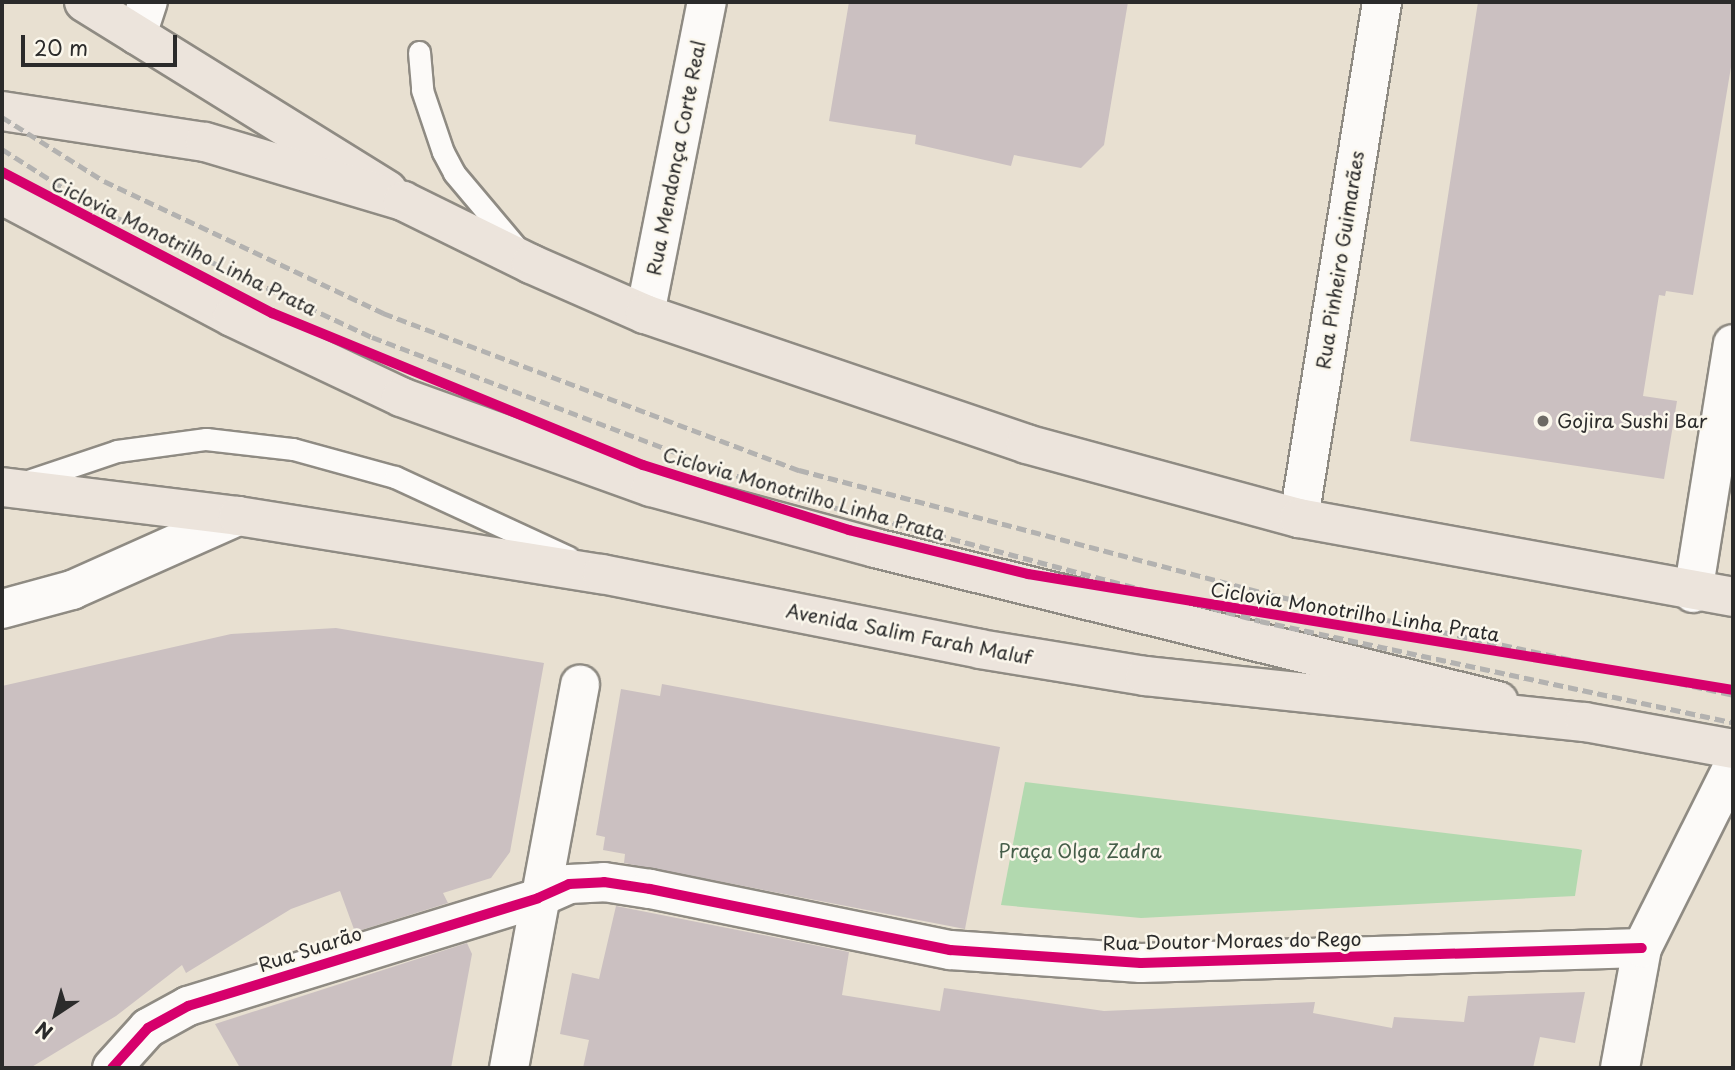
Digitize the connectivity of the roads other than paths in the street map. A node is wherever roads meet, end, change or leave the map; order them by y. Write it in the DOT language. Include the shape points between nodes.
graph roads {
  1 [pos="84,2"];
  2 [pos="707,2"];
  3 [pos="1382,2"];
  4 [pos="143,19"];
  5 [pos="419,52"];
  6 [pos="2,111"];
  7 [pos="2,195"];
  8 [pos="403,201"];
  9 [pos="531,264"];
  10 [pos="645,314"];
  11 [pos="1733,344"];
  12 [pos="4,488"];
  13 [pos="1720,500"];
  14 [pos="238,516"];
  15 [pos="1299,519"];
  16 [pos="602,574"];
  17 [pos="1693,593"];
  18 [pos="1733,597"];
  19 [pos="2,609"];
  20 [pos="580,685"];
  21 [pos="1585,722"];
  22 [pos="1733,748"];
  23 [pos="1733,765"];
  24 [pos="538,898"];
  25 [pos="1642,948"];
  26 [pos="112,1068"];
  27 [pos="509,1068"];
  28 [pos="1620,1068"];
  1 -- 4 [label="main road"];
  2 -- 10 [label="street, Rua Mendonça Corte Real"];
  3 -- 15 [label="street, Rua Pinheiro Guimarães"];
  4 -- 8 [label="main road"];
  5 -- 9 [label="lane" via="427,110 454,173"];
  6 -- 8 [label="main road" via="205,142"];
  7 -- 21 [label="main road" via="233,317 401,397 651,487 875,548"];
  8 -- 9 [label="main road"];
  9 -- 10 [label="main road"];
  10 -- 15 [label="main road" via="1026,444"];
  11 -- 13 [label="street"];
  12 -- 14 [label="main road, Avenida Salim Farah Maluf"];
  12 -- 16 [label="lane" via="117,451 206,439 293,449 395,477"];
  13 -- 17 [label="street"];
  14 -- 16 [label="main road, Avenida Salim Farah Maluf"];
  14 -- 19 [label="street" via="72,590"];
  15 -- 17 [label="main road"];
  16 -- 21 [label="main road, Avenida Salim Farah Maluf" via="980,649 1146,676"];
  17 -- 18 [label="main road"];
  20 -- 24 [label="street"];
  21 -- 22 [label="main road"];
  23 -- 25 [label="street"];
  24 -- 25 [label="street, Rua Doutor Moraes do Rego" via="569,884 604,882 950,950 1141,963"];
  24 -- 26 [label="street, Rua Suarão" via="188,1006 148,1028"];
  24 -- 27 [label="street"];
  25 -- 28 [label="street"];
}
